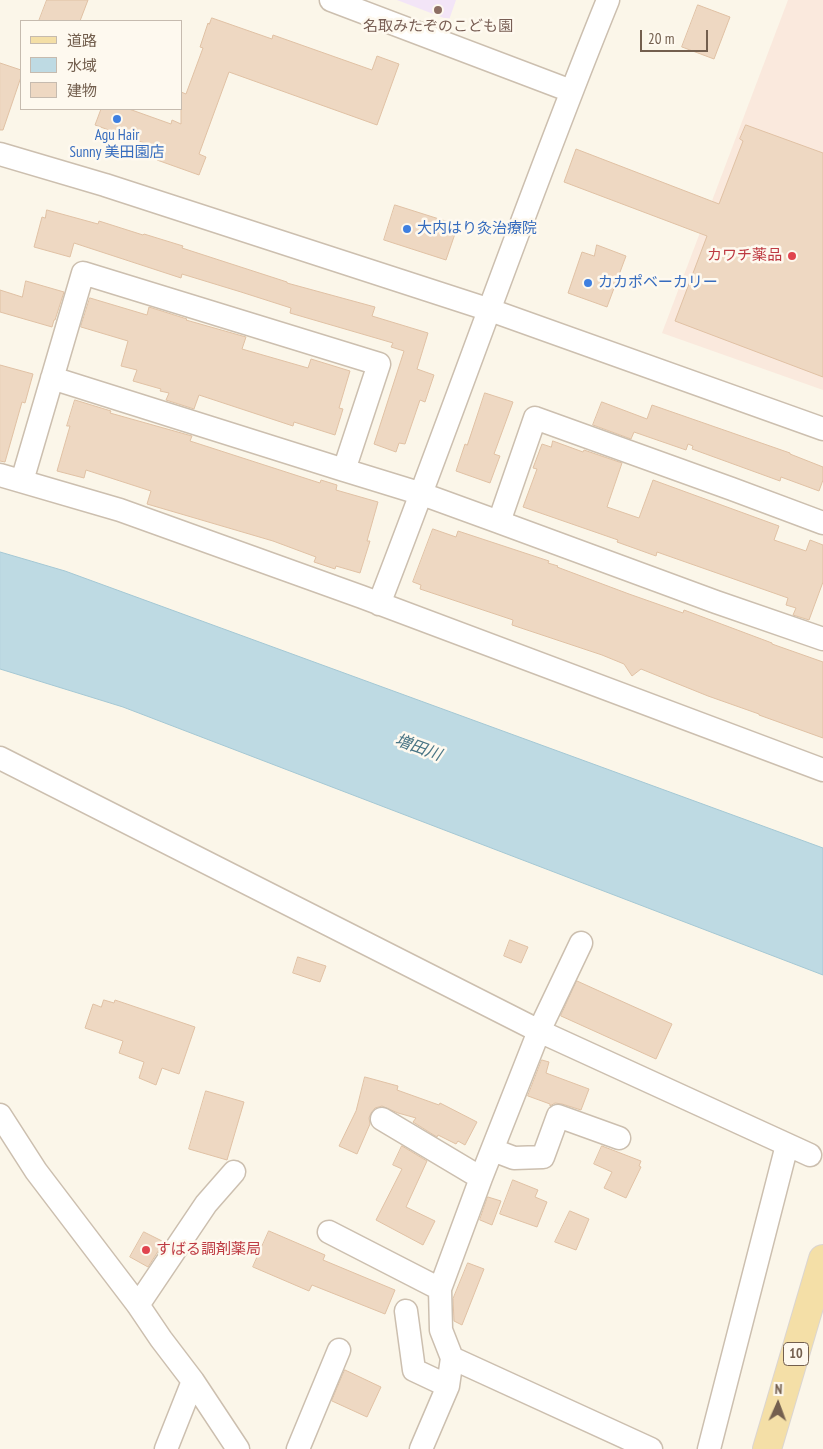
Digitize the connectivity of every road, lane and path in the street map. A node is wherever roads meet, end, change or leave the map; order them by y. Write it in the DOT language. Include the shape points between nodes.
graph roads {
  1 [pos="331,0"];
  2 [pos="608,0"];
  3 [pos="571,91"];
  4 [pos="0,154"];
  5 [pos="490,310"];
  6 [pos="52,378"];
  7 [pos="823,429"];
  8 [pos="344,470"];
  9 [pos="0,475"];
  10 [pos="22,480"];
  11 [pos="422,494"];
  12 [pos="499,522"];
  13 [pos="823,523"];
  14 [pos="379,604"];
  15 [pos="823,639"];
  16 [pos="0,758"];
  17 [pos="823,770"];
  18 [pos="581,943"];
  19 [pos="538,1031"];
  20 [pos="0,1115"];
  21 [pos="382,1119"];
  22 [pos="619,1138"];
  23 [pos="787,1145"];
  24 [pos="493,1150"];
  25 [pos="810,1155"];
  26 [pos="234,1172"];
  27 [pos="481,1178"];
  28 [pos="329,1232"];
  29 [pos="823,1259"];
  30 [pos="440,1289"];
  31 [pos="138,1306"];
  32 [pos="406,1312"];
  33 [pos="339,1350"];
  34 [pos="452,1358"];
  35 [pos="193,1381"];
  36 [pos="448,1386"];
  37 [pos="166,1449"];
  38 [pos="238,1449"];
  39 [pos="298,1449"];
  40 [pos="421,1449"];
  41 [pos="651,1449"];
  42 [pos="709,1449"];
  43 [pos="767,1449"];
  1 -- 3 [label="street"];
  2 -- 3 [label="street"];
  3 -- 5 [label="street"];
  4 -- 5 [label="street"];
  5 -- 7 [label="street"];
  5 -- 11 [label="street"];
  6 -- 8 [label="street"];
  6 -- 8 [label="street" via="83,273 379,364"];
  6 -- 10 [label="street"];
  8 -- 11 [label="street"];
  9 -- 10 [label="street"];
  10 -- 14 [label="street" via="120,510"];
  11 -- 12 [label="street"];
  11 -- 14 [label="street"];
  12 -- 13 [label="street" via="535,418"];
  12 -- 15 [label="street"];
  14 -- 17 [label="street"];
  16 -- 19 [label="street"];
  18 -- 19 [label="street"];
  19 -- 23 [label="street"];
  19 -- 24 [label="street"];
  20 -- 31 [label="street" via="36,1171"];
  21 -- 27 [label="street"];
  22 -- 24 [label="street" via="558,1116 543,1156 514,1158"];
  23 -- 25 [label="street"];
  23 -- 42 [label="street"];
  24 -- 27 [label="street"];
  26 -- 31 [label="street" via="206,1204"];
  27 -- 30 [label="street"];
  28 -- 30 [label="street"];
  29 -- 43 [label="main road, 10"];
  30 -- 34 [label="street" via="441,1330"];
  31 -- 35 [label="street"];
  32 -- 36 [label="street" via="414,1370"];
  33 -- 39 [label="street"];
  34 -- 36 [label="street"];
  34 -- 41 [label="street"];
  35 -- 37 [label="street"];
  35 -- 38 [label="street"];
  36 -- 40 [label="street"];
}
